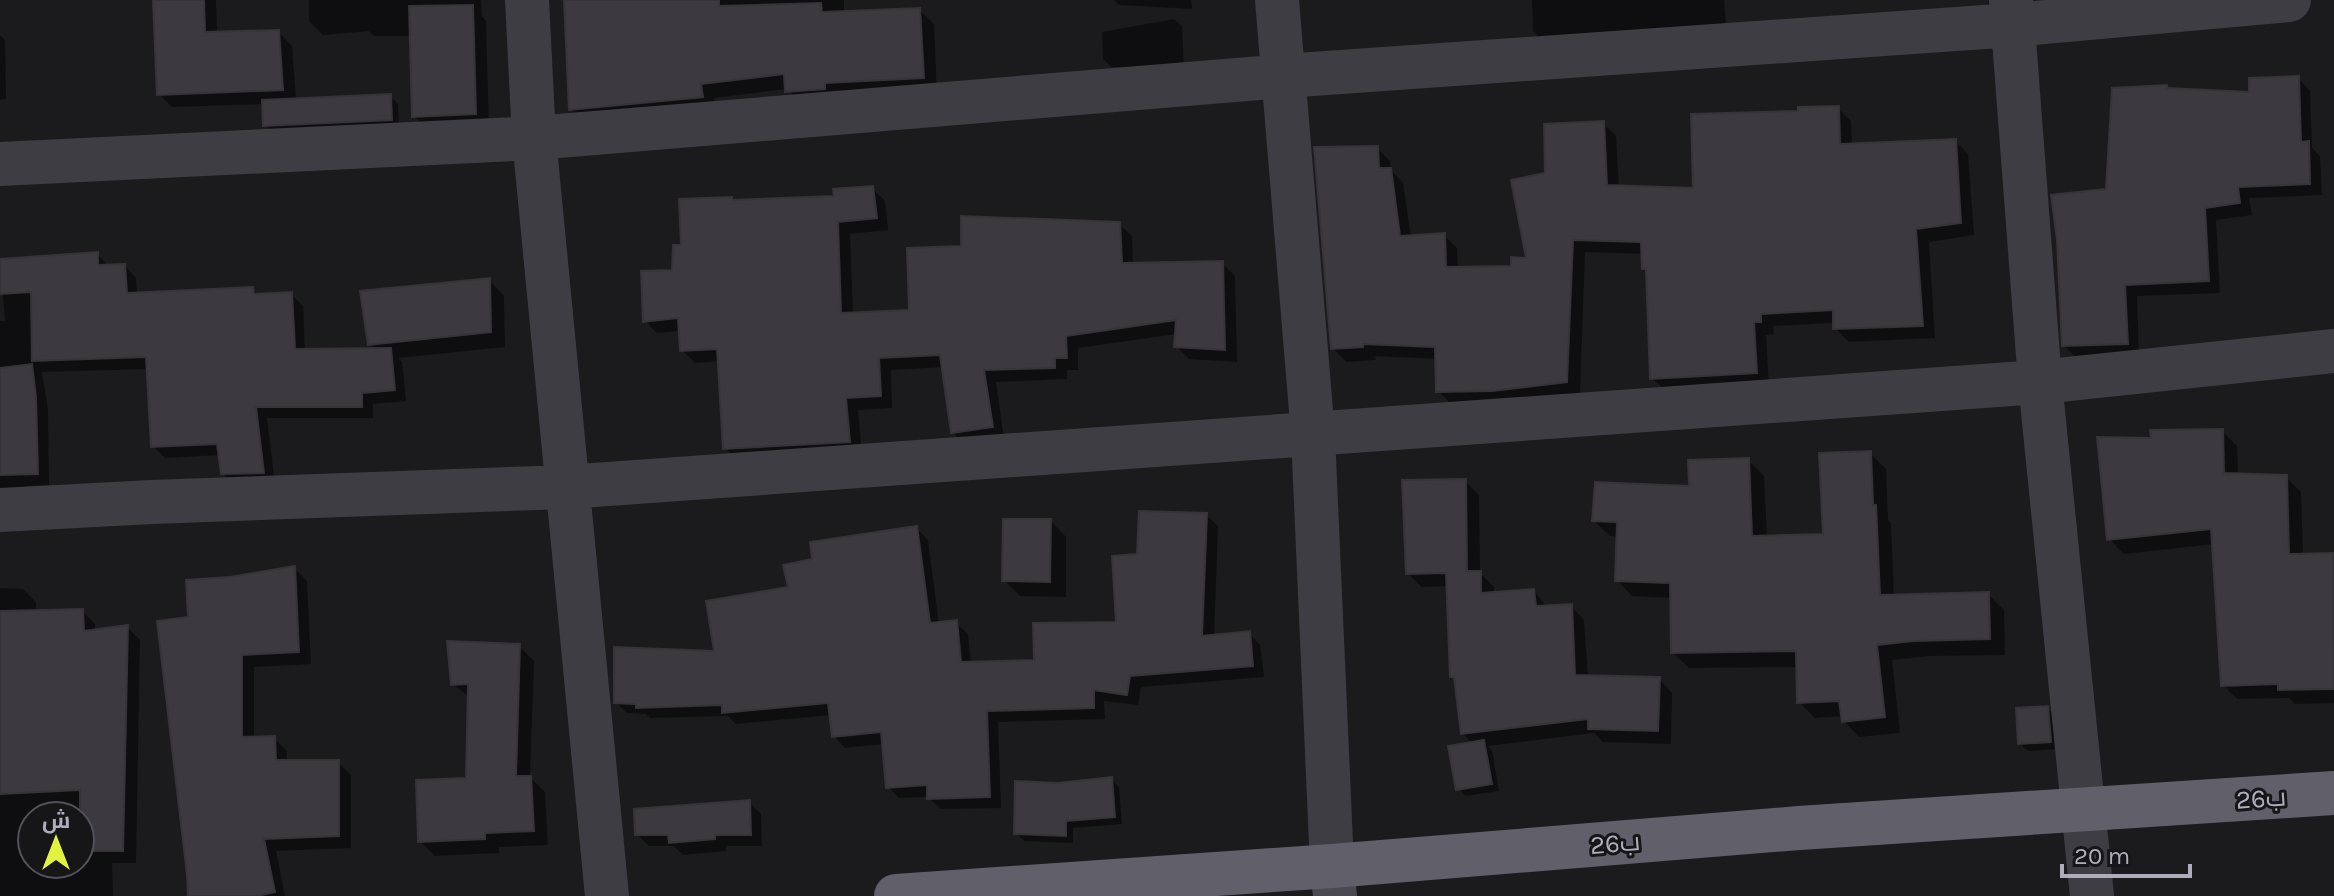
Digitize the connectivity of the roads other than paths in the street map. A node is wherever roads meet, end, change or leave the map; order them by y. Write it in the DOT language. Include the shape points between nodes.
graph roads {
  1 [pos="527,0"];
  2 [pos="1277,0"];
  3 [pos="2289,0"];
  4 [pos="2012,12"];
  5 [pos="1284,76"];
  6 [pos="534,138"];
  7 [pos="0,164"];
  8 [pos="2334,351"];
  9 [pos="2040,382"];
  10 [pos="1313,435"];
  11 [pos="566,487"];
  12 [pos="0,510"];
  13 [pos="2334,793"];
  14 [pos="2082,810"];
  15 [pos="1333,881"];
  16 [pos="607,896"];
  17 [pos="896,896"];
  18 [pos="2092,896"];
  1 -- 6 [label="street"];
  2 -- 5 [label="street"];
  3 -- 4 [label="street"];
  4 -- 5 [label="street"];
  4 -- 9 [label="street"];
  5 -- 6 [label="street"];
  5 -- 10 [label="street"];
  6 -- 7 [label="street"];
  6 -- 11 [label="street"];
  8 -- 9 [label="street"];
  9 -- 10 [label="street"];
  9 -- 14 [label="street"];
  10 -- 11 [label="street"];
  10 -- 15 [label="street"];
  11 -- 12 [label="street"];
  11 -- 16 [label="street"];
  13 -- 14 [label="highway, 26ب"];
  14 -- 15 [label="highway, 26ب" via="1799,828"];
  14 -- 18 [label="street"];
  15 -- 17 [label="highway, 26ب"];
}
